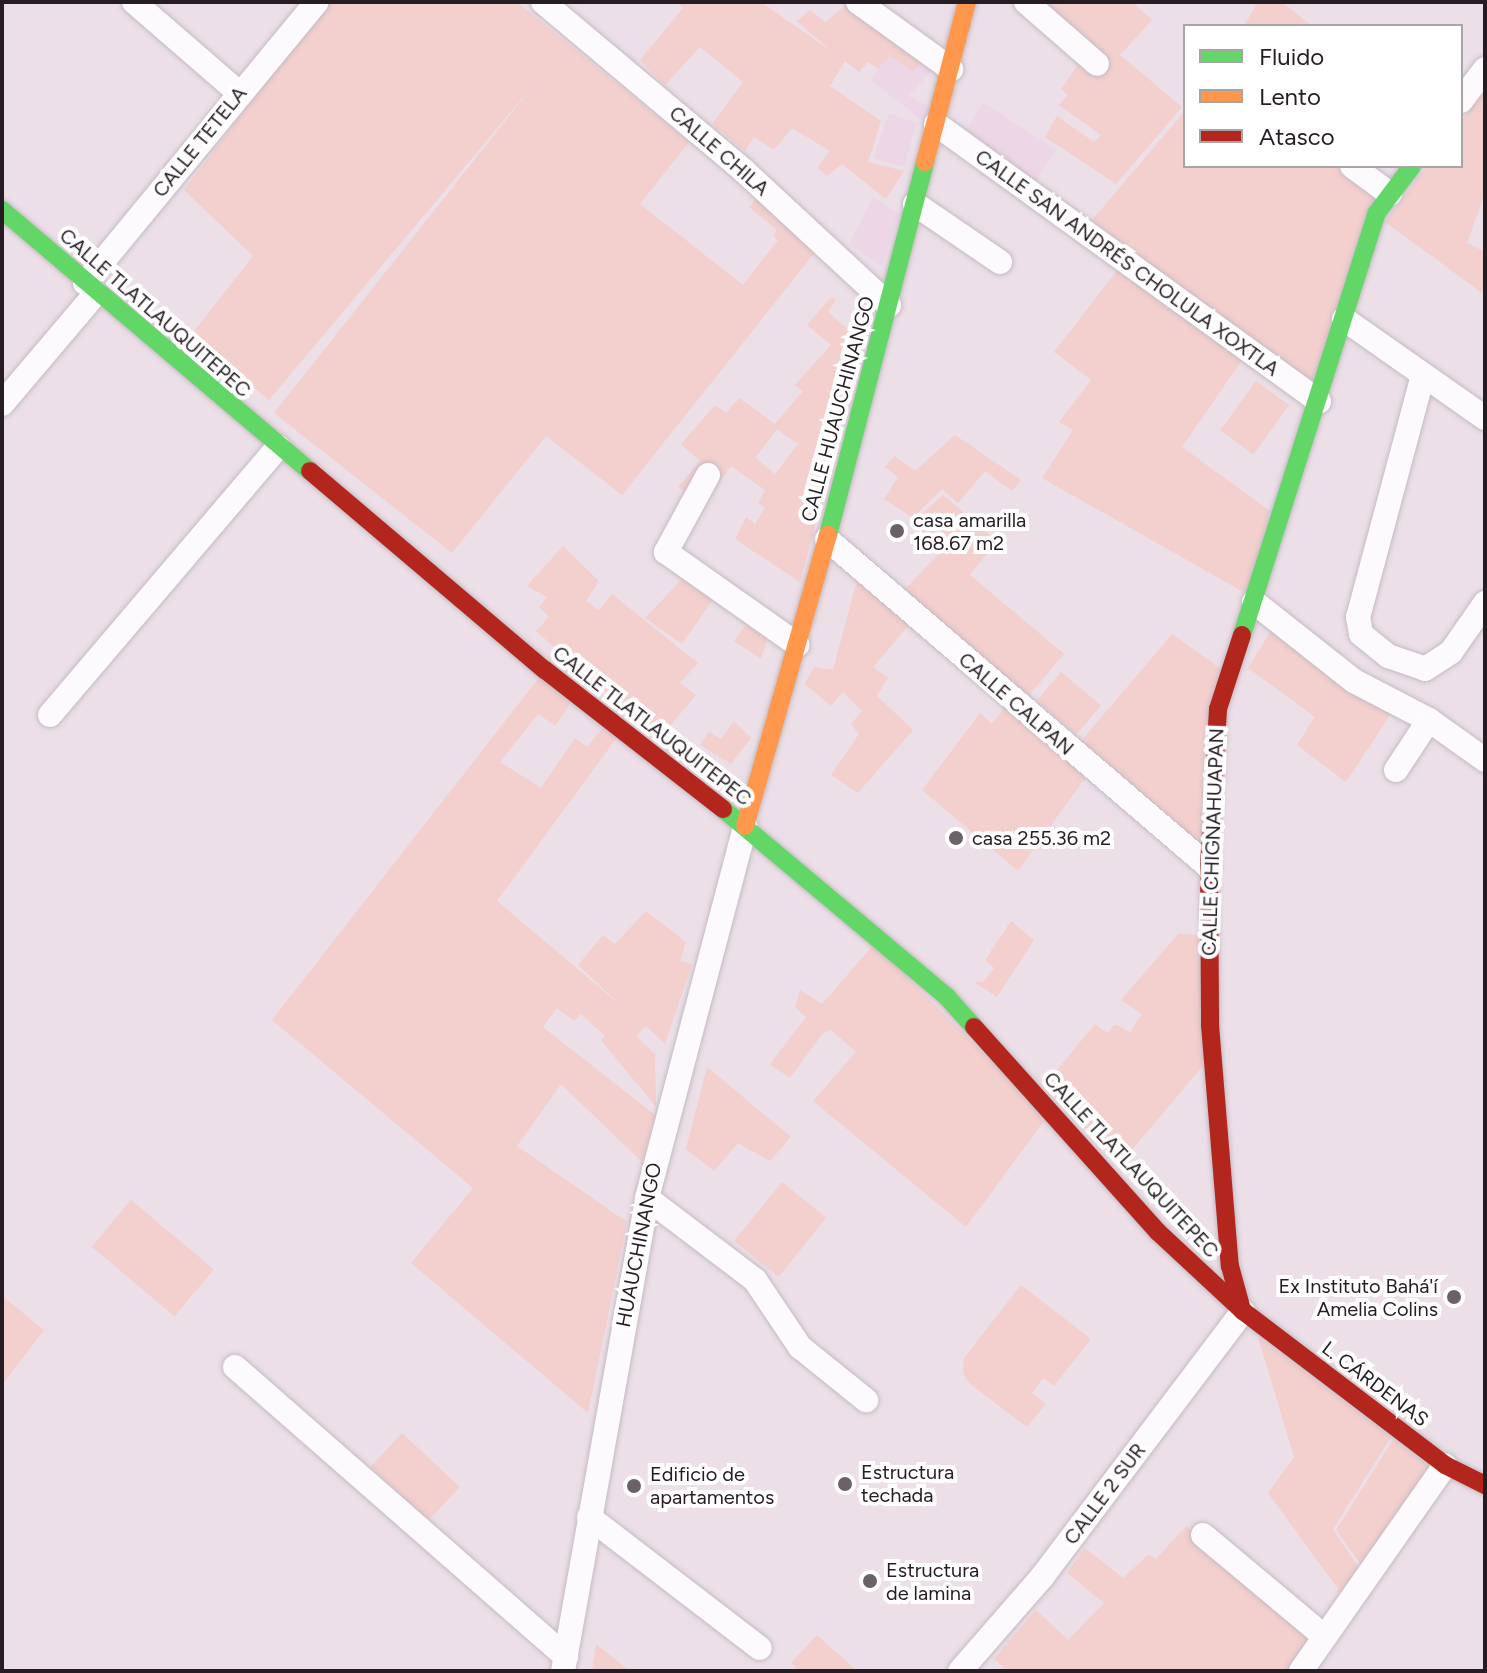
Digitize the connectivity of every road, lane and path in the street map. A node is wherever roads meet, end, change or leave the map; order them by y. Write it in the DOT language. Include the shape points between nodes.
graph roads {
  1 [pos="134,2"];
  2 [pos="317,2"];
  3 [pos="543,2"];
  4 [pos="858,2"];
  5 [pos="967,2"];
  6 [pos="1026,2"];
  7 [pos="1097,64"];
  8 [pos="951,69"];
  9 [pos="1485,69"];
  10 [pos="239,93"];
  11 [pos="1463,98"];
  12 [pos="936,124"];
  13 [pos="1355,168"];
  14 [pos="1410,168"];
  15 [pos="1390,194"];
  16 [pos="915,204"];
  17 [pos="2,210"];
  18 [pos="1000,262"];
  19 [pos="90,288"];
  20 [pos="889,305"];
  21 [pos="1344,319"];
  22 [pos="1423,375"];
  23 [pos="1319,401"];
  24 [pos="2,404"];
  25 [pos="1485,418"];
  26 [pos="278,447"];
  27 [pos="708,475"];
  28 [pos="827,539"];
  29 [pos="1254,602"];
  30 [pos="1485,603"];
  31 [pos="798,645"];
  32 [pos="50,715"];
  33 [pos="1429,720"];
  34 [pos="1485,760"];
  35 [pos="1396,770"];
  36 [pos="745,826"];
  37 [pos="1209,867"];
  38 [pos="647,1198"];
  39 [pos="1243,1311"];
  40 [pos="235,1367"];
  41 [pos="866,1400"];
  42 [pos="1445,1465"];
  43 [pos="1485,1485"];
  44 [pos="589,1517"];
  45 [pos="1203,1535"];
  46 [pos="1324,1636"];
  47 [pos="760,1648"];
  48 [pos="564,1664"];
  49 [pos="960,1671"];
  50 [pos="1301,1671"];
  1 -- 10 [label="street"];
  2 -- 10 [label="street, CALLE TETELA"];
  3 -- 20 [label="street, CALLE CHILA" via="743,170"];
  4 -- 8 [label="street"];
  5 -- 8 [label="street, CALLE HUAUCHINANGO"];
  6 -- 7 [label="street"];
  8 -- 12 [label="street, CALLE HUAUCHINANGO"];
  9 -- 11 [label="street"];
  10 -- 19 [label="street, CALLE TETELA"];
  12 -- 16 [label="street, CALLE HUAUCHINANGO"];
  12 -- 23 [label="street, CALLE SAN ANDRÉS CHOLULA XOXTLA"];
  13 -- 15 [label="street"];
  14 -- 15 [label="street, CALLE CHIGNAHUAPAN"];
  15 -- 21 [label="street, CALLE CHIGNAHUAPAN" via="1376,214"];
  16 -- 18 [label="street"];
  16 -- 20 [label="street, CALLE HUAUCHINANGO"];
  17 -- 19 [label="street, CALLE TLATLAUQUITEPEC"];
  19 -- 24 [label="street, CALLE TETELA"];
  19 -- 26 [label="street, CALLE TLATLAUQUITEPEC"];
  20 -- 28 [label="street, CALLE HUAUCHINANGO"];
  21 -- 22 [label="street"];
  21 -- 23 [label="street, CALLE CHIGNAHUAPAN"];
  22 -- 25 [label="street"];
  22 -- 30 [label="street" via="1358,617 1361,634 1388,656 1425,669 1451,652"];
  23 -- 29 [label="street, CALLE CHIGNAHUAPAN"];
  26 -- 32 [label="street"];
  26 -- 36 [label="street, CALLE TLATLAUQUITEPEC" via="621,732"];
  27 -- 31 [label="street" via="666,552"];
  28 -- 31 [label="street, CALLE HUAUCHINANGO"];
  28 -- 37 [label="street, CALLE CALPAN"];
  29 -- 33 [label="street" via="1354,681 1393,706"];
  29 -- 37 [label="street, CALLE CHIGNAHUAPAN" via="1218,709"];
  31 -- 36 [label="street, CALLE HUAUCHINANGO"];
  33 -- 34 [label="street"];
  33 -- 35 [label="street"];
  36 -- 38 [label="street, HUAUCHINANGO"];
  36 -- 39 [label="street, CALLE TLATLAUQUITEPEC" via="947,997 1158,1232"];
  37 -- 39 [label="street, CALLE CHIGNAHUAPAN" via="1210,1025 1230,1266"];
  38 -- 41 [label="street" via="755,1280 800,1347"];
  38 -- 44 [label="street, HUAUCHINANGO"];
  39 -- 42 [label="street, L. CÁRDENAS"];
  39 -- 49 [label="street, CALLE 2 SUR" via="1042,1577"];
  40 -- 48 [label="street"];
  42 -- 43 [label="street, L. CÁRDENAS"];
  42 -- 46 [label="street"];
  44 -- 47 [label="street"];
  44 -- 48 [label="street, HUAUCHINANGO"];
  45 -- 46 [label="street"];
  46 -- 50 [label="street"];
}
